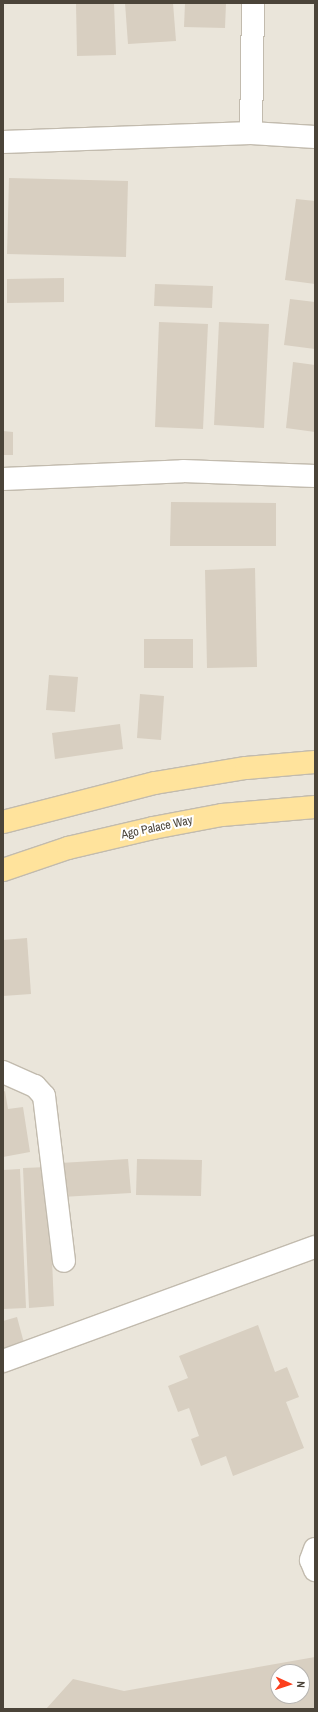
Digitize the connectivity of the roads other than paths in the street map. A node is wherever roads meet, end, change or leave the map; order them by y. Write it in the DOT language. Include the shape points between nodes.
graph roads {
  1 [pos="253,3"];
  2 [pos="251,133"];
  3 [pos="315,137"];
  4 [pos="3,142"];
  5 [pos="315,476"];
  6 [pos="3,479"];
  7 [pos="315,762"];
  8 [pos="315,807"];
  9 [pos="3,822"];
  10 [pos="3,870"];
  11 [pos="3,1072"];
  12 [pos="315,1247"];
  13 [pos="64,1261"];
  14 [pos="3,1361"];
  15 [pos="315,1549"];
  16 [pos="315,1570"];
  1 -- 2 [label="street"];
  2 -- 3 [label="street"];
  2 -- 4 [label="street"];
  5 -- 6 [label="street" via="183,471"];
  7 -- 9 [label="main road" via="246,768 155,784 54,807"];
  8 -- 10 [label="main road, Ago Palace Way" via="222,815 153,828 68,848"];
  11 -- 13 [label="street" via="36,1086 44,1096"];
  12 -- 14 [label="street"];
  15 -- 16 [label="street" via="311,1560"];
}
